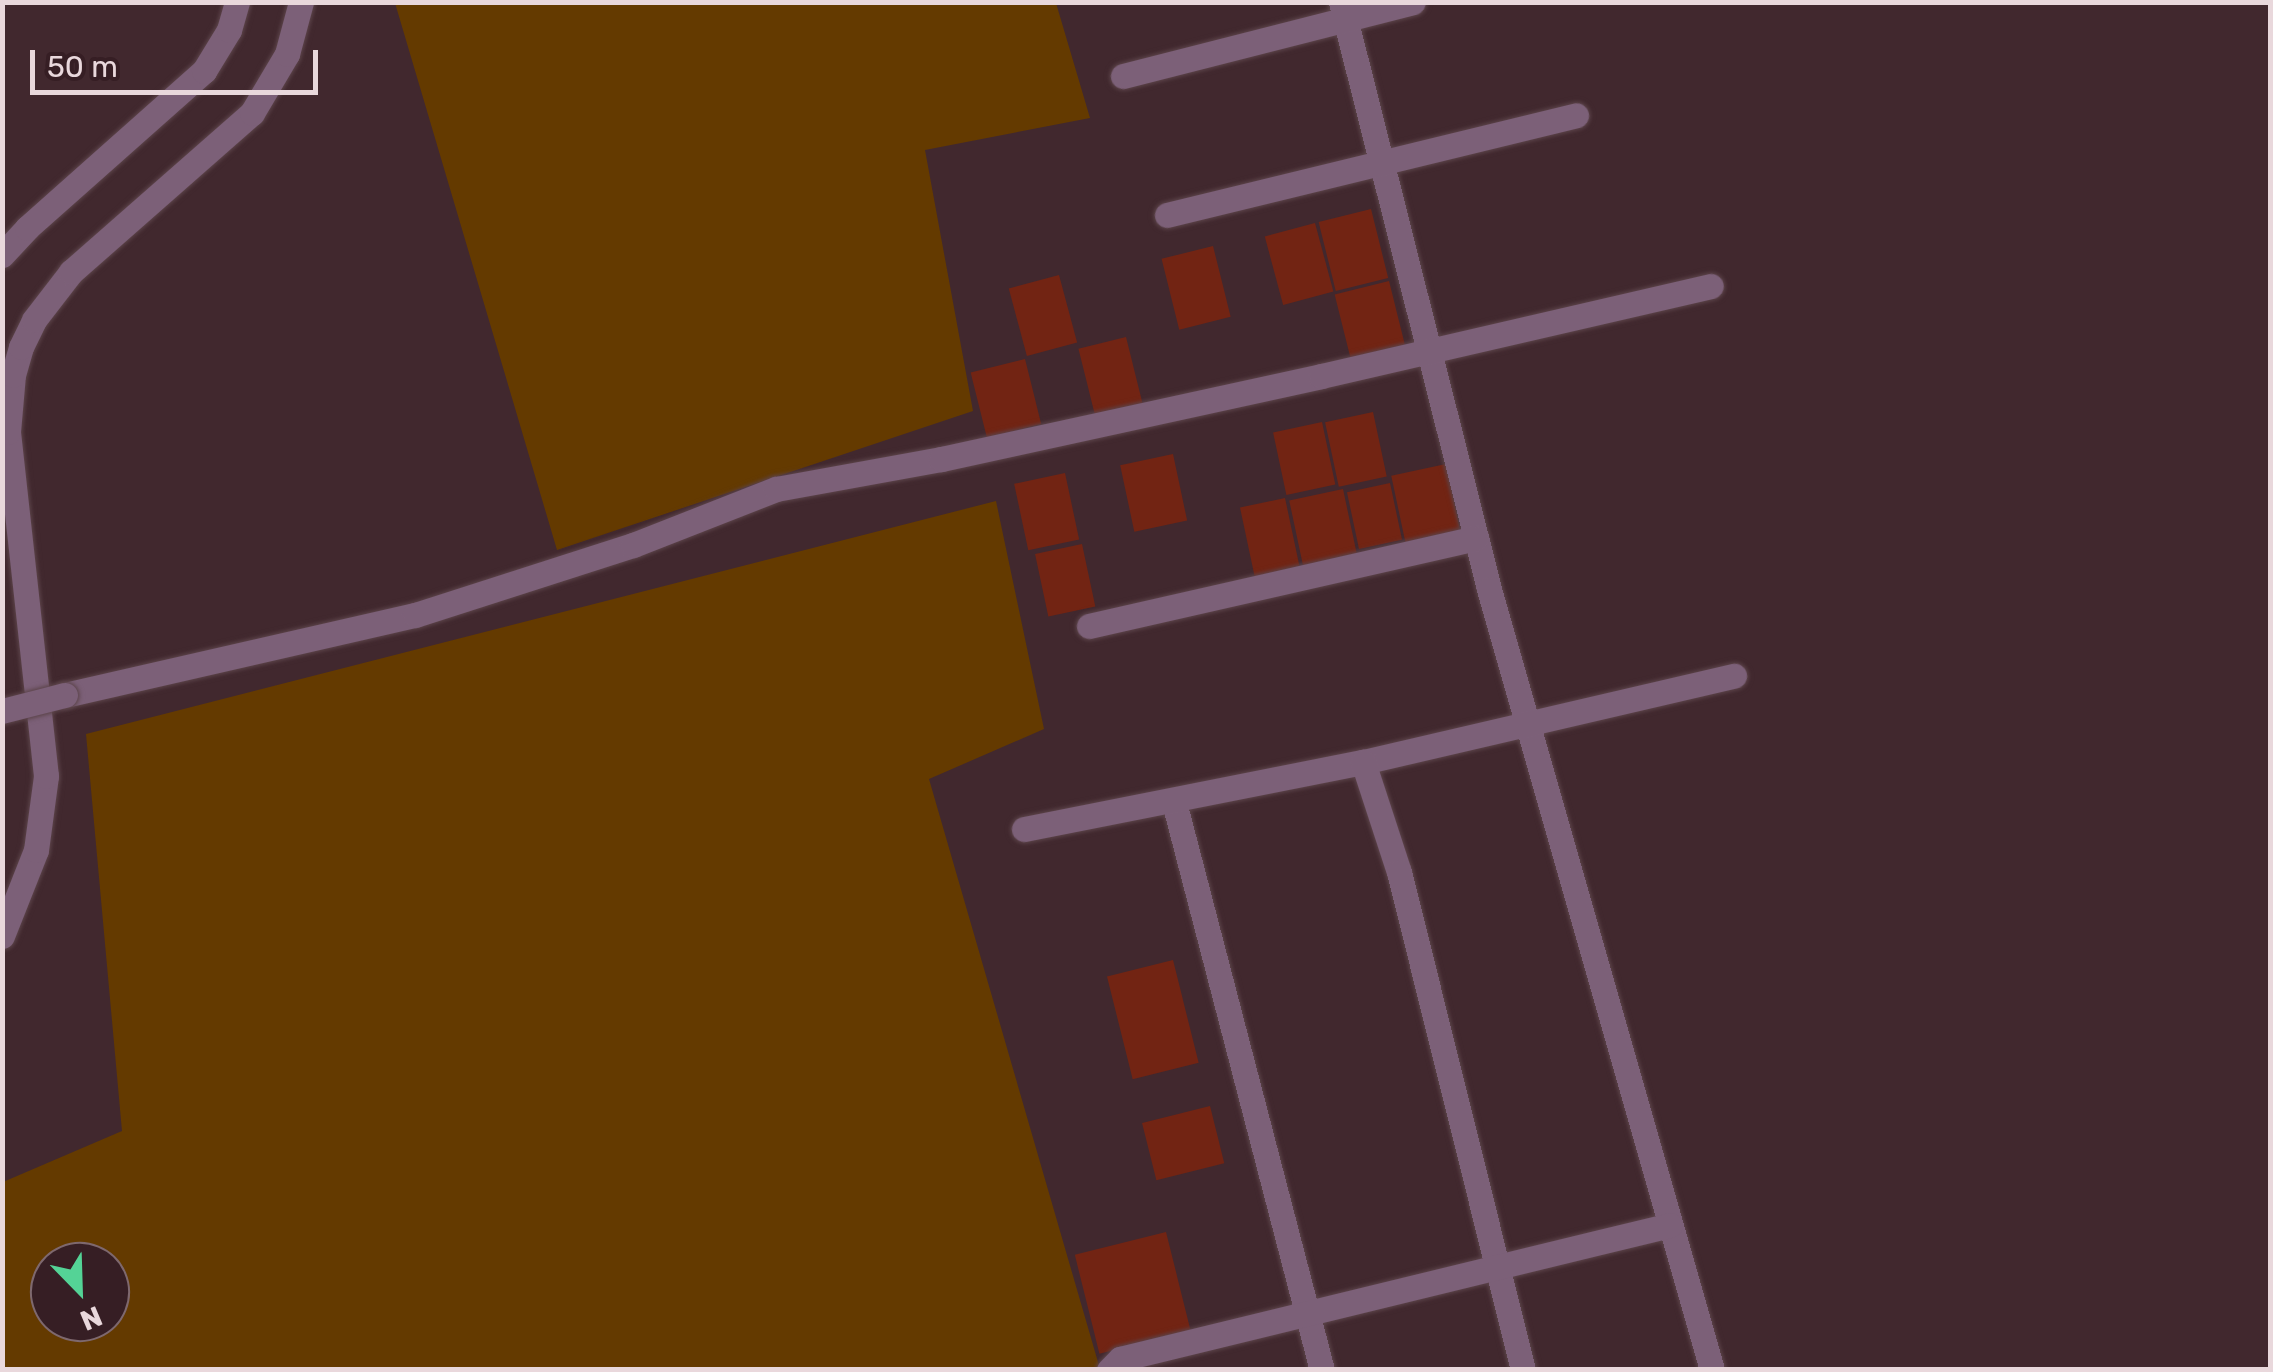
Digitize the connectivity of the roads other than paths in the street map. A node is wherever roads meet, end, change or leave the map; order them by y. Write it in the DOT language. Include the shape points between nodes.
graph roads {
  1 [pos="238,2"];
  2 [pos="301,2"];
  3 [pos="1413,2"];
  4 [pos="1343,12"];
  5 [pos="1123,76"];
  6 [pos="1576,115"];
  7 [pos="1381,163"];
  8 [pos="1167,215"];
  9 [pos="2,255"];
  10 [pos="1711,286"];
  11 [pos="1430,352"];
  12 [pos="1476,538"];
  13 [pos="1089,626"];
  14 [pos="1734,676"];
  15 [pos="2,711"];
  16 [pos="1527,724"];
  17 [pos="1363,762"];
  18 [pos="1174,802"];
  19 [pos="1024,829"];
  20 [pos="2,936"];
  21 [pos="1670,1225"];
  22 [pos="1498,1267"];
  23 [pos="1308,1314"];
  24 [pos="1109,1370"];
  25 [pos="1322,1370"];
  26 [pos="1523,1370"];
  27 [pos="1712,1370"];
  1 -- 9 [label="street" via="204,71"];
  2 -- 20 [label="street" via="287,54 252,113 71,272 21,348 8,432 46,776 36,850"];
  3 -- 4 [label="street"];
  4 -- 5 [label="street"];
  4 -- 7 [label="street"];
  6 -- 7 [label="street"];
  7 -- 8 [label="street"];
  7 -- 11 [label="street"];
  10 -- 11 [label="street"];
  11 -- 12 [label="street"];
  11 -- 15 [label="street, bridge" via="776,489 632,545 415,616"];
  12 -- 13 [label="street"];
  12 -- 16 [label="street"];
  14 -- 16 [label="street"];
  16 -- 17 [label="street"];
  16 -- 21 [label="street"];
  17 -- 18 [label="street"];
  17 -- 22 [label="street" via="1399,872"];
  18 -- 19 [label="street"];
  18 -- 23 [label="street"];
  21 -- 22 [label="street"];
  21 -- 27 [label="street"];
  22 -- 23 [label="street"];
  22 -- 26 [label="street"];
  23 -- 24 [label="street" via="1120,1359"];
  23 -- 25 [label="street"];
}
